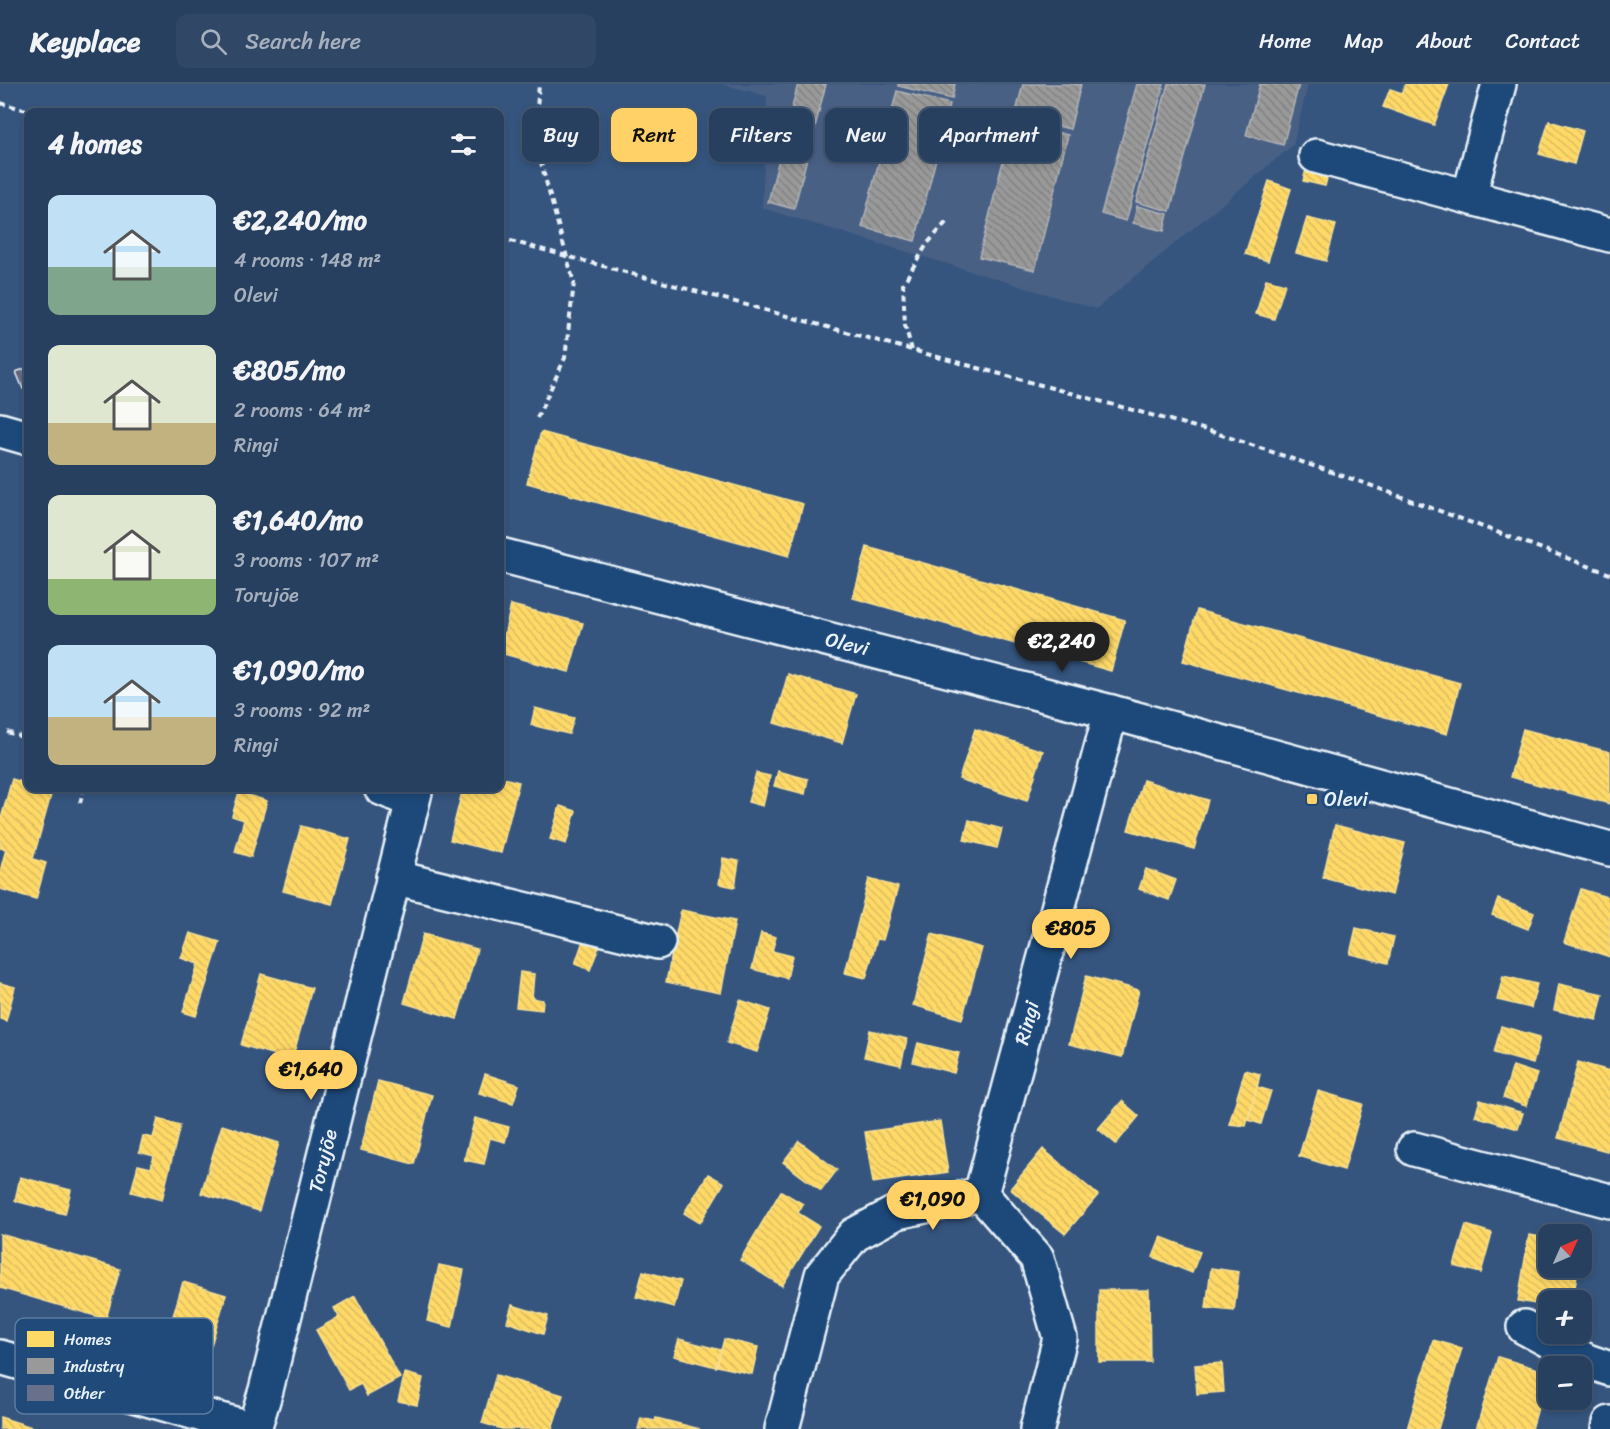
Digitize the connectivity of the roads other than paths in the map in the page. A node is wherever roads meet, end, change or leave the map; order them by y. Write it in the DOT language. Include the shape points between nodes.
graph roads {
  1 [pos="1499,84"];
  2 [pos="1316,156"];
  3 [pos="1469,197"];
  4 [pos="1610,235"];
  5 [pos="0,430"];
  6 [pos="24,437"];
  7 [pos="504,556"];
  8 [pos="1111,712"];
  9 [pos="414,794"];
  10 [pos="1610,849"];
  11 [pos="393,877"];
  12 [pos="658,942"];
  13 [pos="1414,1149"];
  14 [pos="981,1194"];
  15 [pos="1610,1202"];
  16 [pos="1524,1327"];
  17 [pos="0,1357"];
  18 [pos="15,1361"];
  19 [pos="1610,1369"];
  20 [pos="200,1414"];
  21 [pos="1610,1423"];
  22 [pos="253,1429"];
  23 [pos="782,1429"];
  24 [pos="1037,1429"];
  25 [pos="1608,1429"];
  1 -- 3 [label="street"];
  2 -- 3 [label="street"];
  3 -- 4 [label="street"];
  5 -- 6 [label="street"];
  7 -- 8 [label="street, Olevi"];
  8 -- 10 [label="street, Olevi"];
  8 -- 14 [label="street, Ringi"];
  9 -- 11 [label="street, Torujõe"];
  11 -- 12 [label="street"];
  11 -- 22 [label="street, Torujõe" via="266,1390"];
  13 -- 15 [label="street"];
  14 -- 23 [label="street" via="897,1212 854,1235 822,1275"];
  14 -- 24 [label="street" via="1037,1258 1060,1338"];
  16 -- 19 [label="street"];
  17 -- 18 [label="street"];
  20 -- 22 [label="street"];
  21 -- 25 [label="street"];
}
